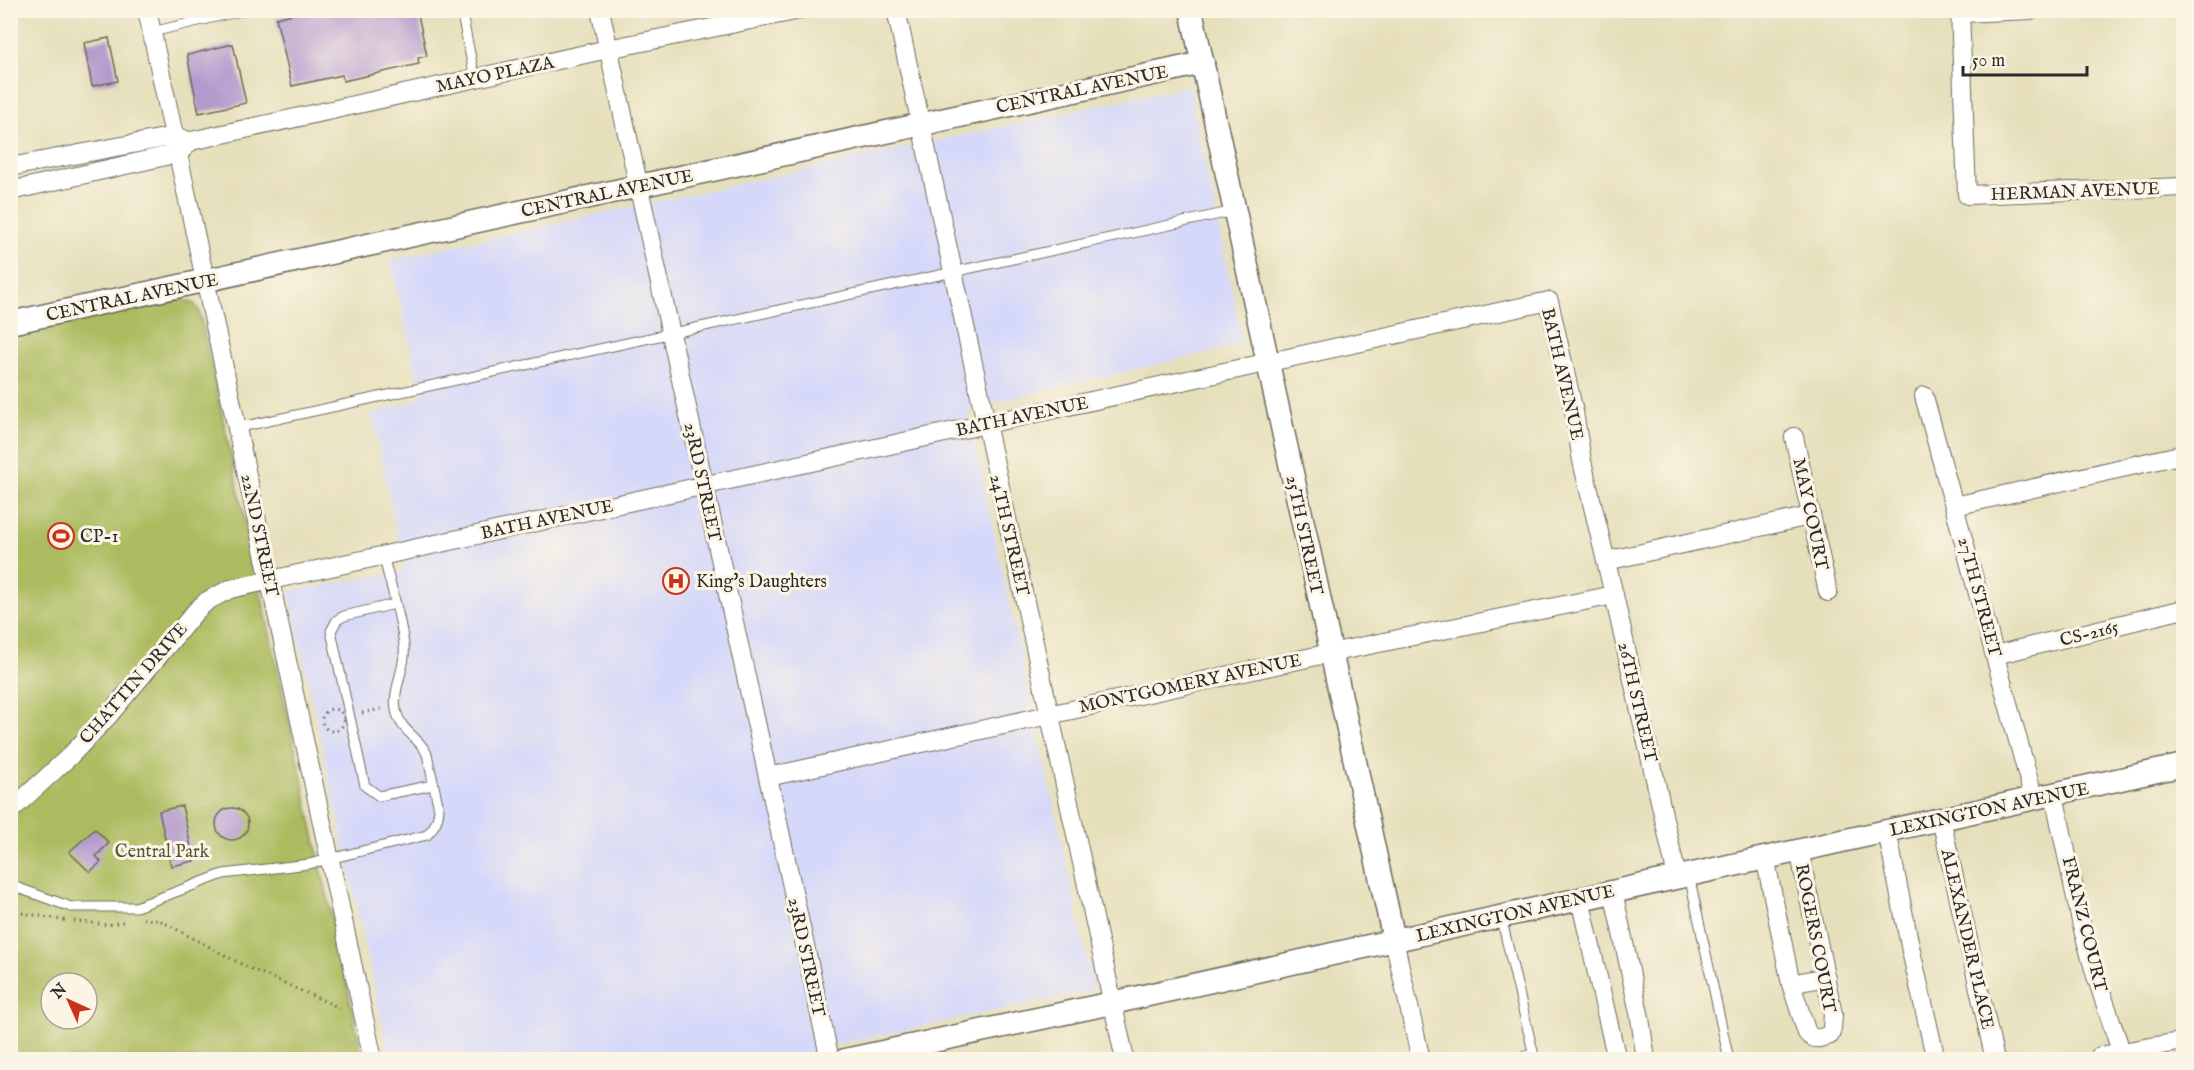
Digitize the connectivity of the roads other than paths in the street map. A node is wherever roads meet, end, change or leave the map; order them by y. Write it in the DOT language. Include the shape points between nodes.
graph roads {
  1 [pos="147,10"];
  2 [pos="461,10"];
  3 [pos="600,10"];
  4 [pos="800,10"];
  5 [pos="896,10"];
  6 [pos="1191,10"];
  7 [pos="2031,10"];
  8 [pos="242,11"];
  9 [pos="1960,12"];
  10 [pos="152,32"];
  11 [pos="608,49"];
  12 [pos="1203,63"];
  13 [pos="475,78"];
  14 [pos="920,124"];
  15 [pos="182,143"];
  16 [pos="10,167"];
  17 [pos="638,186"];
  18 [pos="2184,187"];
  19 [pos="10,191"];
  20 [pos="1235,211"];
  21 [pos="954,273"];
  22 [pos="204,281"];
  23 [pos="10,323"];
  24 [pos="671,335"];
  25 [pos="1266,362"];
  26 [pos="1924,396"];
  27 [pos="985,424"];
  28 [pos="236,428"];
  29 [pos="1794,437"];
  30 [pos="2184,454"];
  31 [pos="704,485"];
  32 [pos="1955,506"];
  33 [pos="1810,516"];
  34 [pos="1598,527"];
  35 [pos="383,555"];
  36 [pos="1606,561"];
  37 [pos="270,579"];
  38 [pos="1828,592"];
  39 [pos="1614,595"];
  40 [pos="394,604"];
  41 [pos="2184,609"];
  42 [pos="1330,653"];
  43 [pos="1995,655"];
  44 [pos="1050,714"];
  45 [pos="2184,765"];
  46 [pos="768,777"];
  47 [pos="433,785"];
  48 [pos="2044,797"];
  49 [pos="10,811"];
  50 [pos="1941,819"];
  51 [pos="1887,831"];
  52 [pos="1799,850"];
  53 [pos="1765,857"];
  54 [pos="329,861"];
  55 [pos="1683,876"];
  56 [pos="10,885"];
  57 [pos="1613,891"];
  58 [pos="1580,899"];
  59 [pos="1501,917"];
  60 [pos="1394,940"];
  61 [pos="1630,966"];
  62 [pos="1597,974"];
  63 [pos="1826,977"];
  64 [pos="1791,984"];
  65 [pos="1112,1003"];
  66 [pos="1640,1018"];
  67 [pos="1608,1025"];
  68 [pos="2184,1041"];
  69 [pos="2121,1051"];
  70 [pos="2100,1056"];
  71 [pos="1534,1057"];
  72 [pos="373,1059"];
  73 [pos="830,1059"];
  74 [pos="845,1059"];
  75 [pos="1125,1059"];
  76 [pos="1421,1059"];
  77 [pos="1508,1059"];
  78 [pos="1617,1059"];
  79 [pos="1646,1059"];
  80 [pos="1729,1059"];
  81 [pos="1936,1059"];
  82 [pos="1995,1059"];
  1 -- 10 [label="street, 22ND STREET"];
  2 -- 13 [label="lane"];
  3 -- 11 [label="street, 23RD STREET"];
  4 -- 11 [label="street, MAYO PLAZA"];
  5 -- 14 [label="street, 24TH STREET"];
  6 -- 12 [label="street, 25TH STREET"];
  7 -- 9 [label="street"];
  8 -- 10 [label="lane"];
  9 -- 18 [label="street, HERMAN AVENUE" via="1967,195"];
  10 -- 15 [label="street, 22ND STREET"];
  11 -- 13 [label="street, MAYO PLAZA"];
  11 -- 17 [label="street, 23RD STREET"];
  12 -- 14 [label="street, CENTRAL AVENUE"];
  12 -- 20 [label="street, 25TH STREET"];
  13 -- 15 [label="street, MAYO PLAZA"];
  14 -- 17 [label="street, CENTRAL AVENUE"];
  14 -- 21 [label="street, 24TH STREET"];
  15 -- 16 [label="street, MAYO PLAZA"];
  15 -- 19 [label="street, MAYO PLAZA"];
  15 -- 22 [label="street, 22ND STREET"];
  17 -- 22 [label="street, CENTRAL AVENUE"];
  17 -- 24 [label="street, 23RD STREET"];
  20 -- 21 [label="lane"];
  20 -- 25 [label="street, 25TH STREET"];
  21 -- 24 [label="lane"];
  21 -- 27 [label="street, 24TH STREET"];
  22 -- 23 [label="street, CENTRAL AVENUE"];
  22 -- 28 [label="street, 22ND STREET"];
  24 -- 28 [label="lane"];
  24 -- 31 [label="street, 23RD STREET"];
  25 -- 27 [label="street, BATH AVENUE"];
  25 -- 34 [label="street, BATH AVENUE" via="1549,301"];
  25 -- 42 [label="street, 25TH STREET"];
  26 -- 32 [label="street, 27TH STREET"];
  27 -- 31 [label="street, BATH AVENUE"];
  27 -- 44 [label="street, 24TH STREET"];
  28 -- 37 [label="street, 22ND STREET"];
  29 -- 33 [label="street, MAY COURT"];
  30 -- 32 [label="street"];
  31 -- 35 [label="street, BATH AVENUE"];
  31 -- 46 [label="street, 23RD STREET"];
  32 -- 43 [label="street, 27TH STREET"];
  33 -- 36 [label="street"];
  33 -- 38 [label="street, MAY COURT"];
  34 -- 36 [label="street, 26TH STREET"];
  35 -- 37 [label="street, BATH AVENUE"];
  35 -- 40 [label="lane"];
  36 -- 39 [label="street, 26TH STREET"];
  37 -- 49 [label="street, CHATTIN DRIVE" via="230,589 207,601 109,715"];
  37 -- 54 [label="street, 22ND STREET"];
  39 -- 42 [label="street, MONTGOMERY AVENUE"];
  39 -- 55 [label="street, 26TH STREET"];
  40 -- 47 [label="lane" via="404,646 396,712 406,731 424,748"];
  40 -- 47 [label="lane" via="344,616 333,625 340,674 365,786 379,796"];
  41 -- 43 [label="street, CS-2165"];
  42 -- 44 [label="street, MONTGOMERY AVENUE"];
  42 -- 60 [label="street, 25TH STREET"];
  43 -- 48 [label="street, 27TH STREET"];
  44 -- 46 [label="street, MONTGOMERY AVENUE"];
  44 -- 65 [label="street, 24TH STREET"];
  45 -- 48 [label="street, LEXINGTON AVENUE"];
  46 -- 73 [label="street, 23RD STREET"];
  47 -- 54 [label="lane" via="438,818 427,835"];
  48 -- 50 [label="street, LEXINGTON AVENUE"];
  48 -- 69 [label="street, FRANZ COURT"];
  50 -- 51 [label="street, LEXINGTON AVENUE"];
  50 -- 82 [label="street, ALEXANDER PLACE"];
  51 -- 52 [label="street, LEXINGTON AVENUE"];
  51 -- 81 [label="street"];
  52 -- 53 [label="street, LEXINGTON AVENUE"];
  52 -- 63 [label="street, ROGERS COURT"];
  53 -- 55 [label="street, LEXINGTON AVENUE"];
  53 -- 64 [label="street, ROGERS COURT"];
  54 -- 56 [label="lane" via="223,874 136,907 70,907"];
  54 -- 72 [label="street, 22ND STREET"];
  55 -- 57 [label="street, LEXINGTON AVENUE"];
  55 -- 80 [label="lane"];
  57 -- 58 [label="street, LEXINGTON AVENUE"];
  57 -- 61 [label="street"];
  58 -- 59 [label="street, LEXINGTON AVENUE"];
  58 -- 62 [label="street"];
  59 -- 60 [label="street, LEXINGTON AVENUE"];
  59 -- 71 [label="lane"];
  60 -- 65 [label="street, LEXINGTON AVENUE"];
  60 -- 76 [label="street, 25TH STREET"];
  61 -- 62 [label="street"];
  61 -- 66 [label="street"];
  62 -- 67 [label="street"];
  63 -- 64 [label="street"];
  63 -- 64 [label="street, ROGERS COURT" via="1832,1029 1830,1035 1819,1039 1807,1032"];
  65 -- 74 [label="street, LEXINGTON AVENUE"];
  65 -- 75 [label="street, 24TH STREET"];
  66 -- 67 [label="street"];
  66 -- 79 [label="street"];
  67 -- 78 [label="street"];
  68 -- 69 [label="street"];
  69 -- 70 [label="street"];
  71 -- 77 [label="lane"];
}
